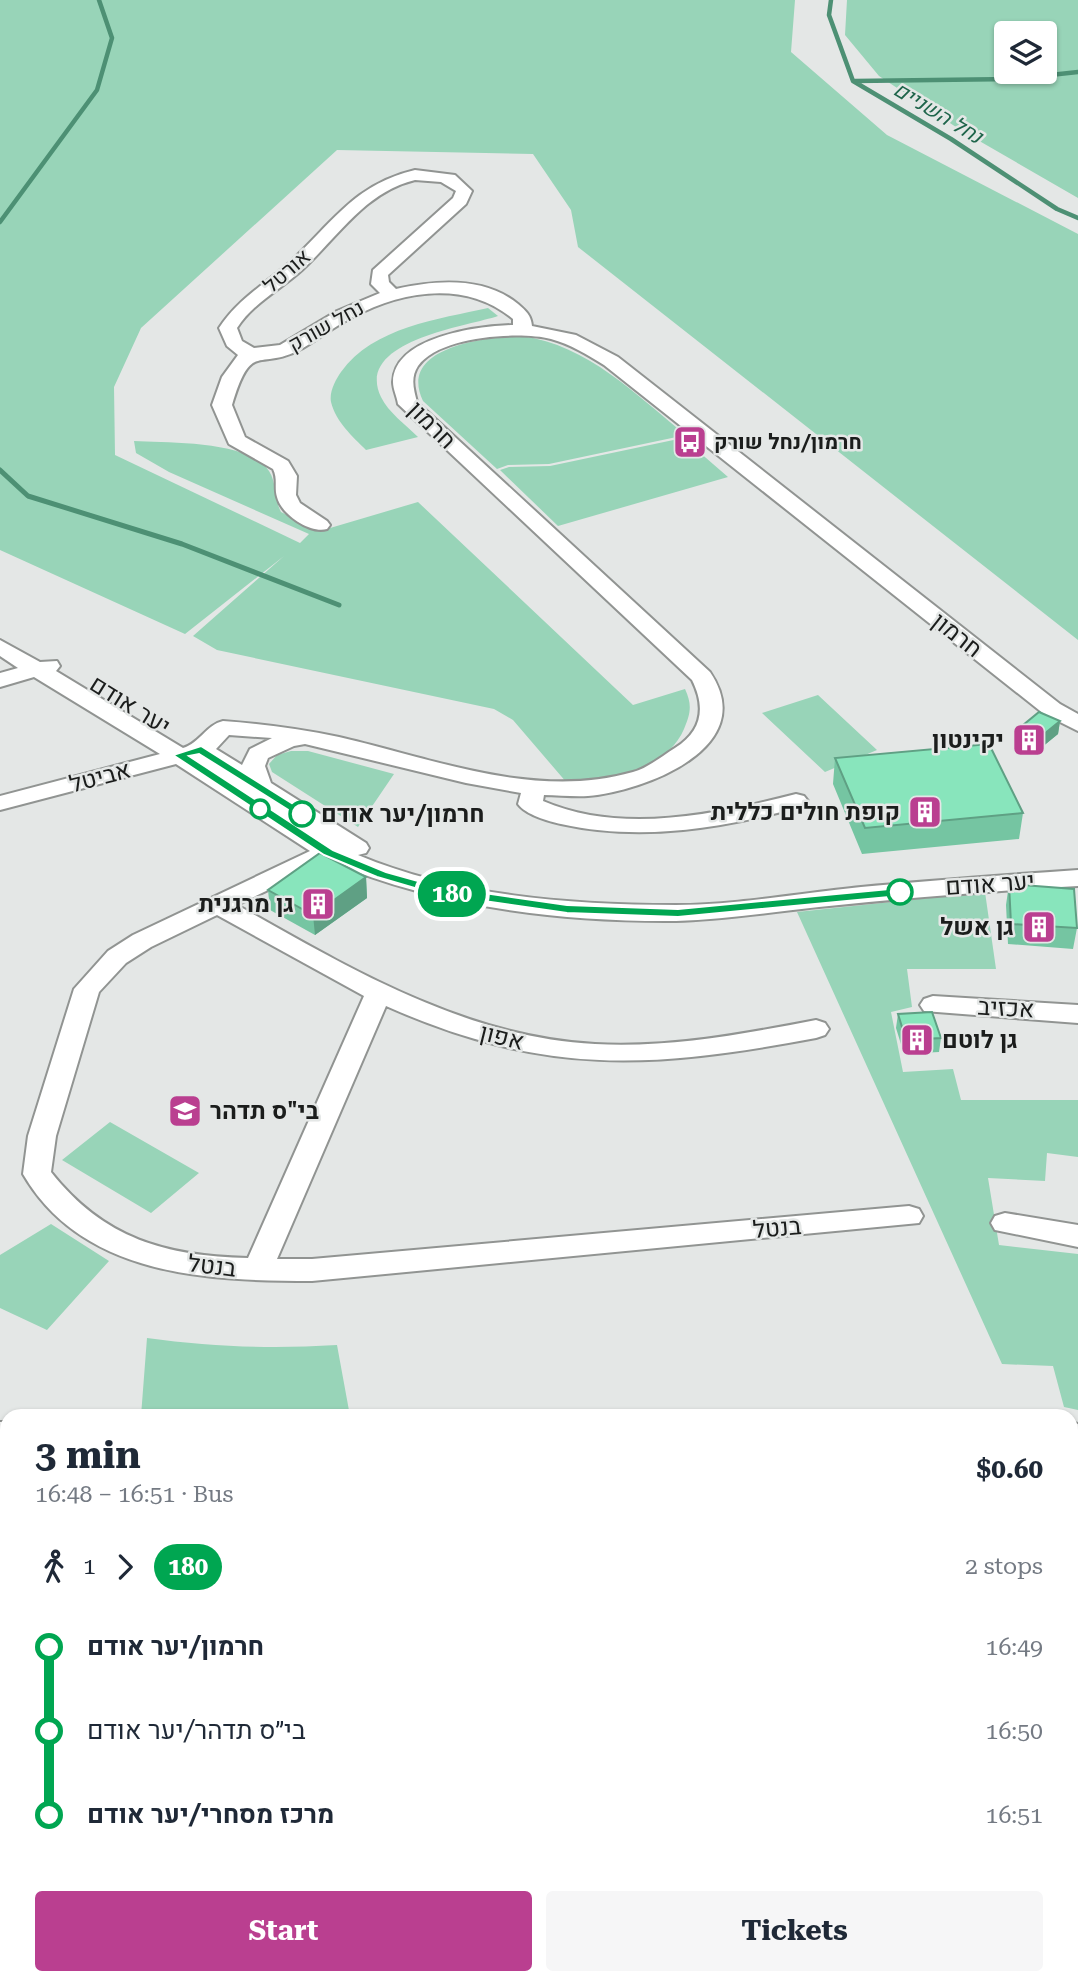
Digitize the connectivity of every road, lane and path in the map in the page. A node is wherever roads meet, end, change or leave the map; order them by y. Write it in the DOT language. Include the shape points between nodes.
graph roads {
  1 [pos="375,188"];
  2 [pos="392,294"];
  3 [pos="523,329"];
  4 [pos="251,355"];
  5 [pos="320,525"];
  6 [pos="0,629"];
  7 [pos="0,647"];
  8 [pos="50,665"];
  9 [pos="0,680"];
  10 [pos="1078,724"];
  11 [pos="316,738"];
  12 [pos="190,752"];
  13 [pos="260,786"];
  14 [pos="534,788"];
  15 [pos="796,800"];
  16 [pos="0,803"];
  17 [pos="337,847"];
  18 [pos="1078,878"];
  19 [pos="216,904"];
  20 [pos="379,992"];
  21 [pos="933,1005"];
  22 [pos="1078,1014"];
  23 [pos="816,1028"];
  24 [pos="909,1216"];
  25 [pos="1005,1223"];
  26 [pos="1078,1236"];
  27 [pos="258,1270"];
  1 -- 2 [label="street" via="393,178 430,174 447,177 464,191 460,200 379,274 380,285"];
  1 -- 4 [label="street, אורטל" via="295,267 235,316 228,328 231,341"];
  2 -- 3 [label="street, נחל שורק" via="434,288 482,292 514,308 522,317"];
  2 -- 4 [label="street, נחל שורק" via="349,311 284,350"];
  3 -- 10 [label="street, חרמון" via="570,340 611,361 1032,694"];
  3 -- 14 [label="street, חרמון" via="469,335 422,353 408,363 402,375 401,389 408,404 702,677 714,698 713,718 699,741 677,761 645,778 611,788"];
  4 -- 5 [label="street" via="236,369 222,405 236,440 281,465 291,506"];
  6 -- 8 [label="street, יער אודם"];
  7 -- 8 [label="street, יער אודם"];
  8 -- 9 [label="street"];
  8 -- 12 [label="street, יער אודם"];
  11 -- 12 [label="street, חרמון" via="284,730 223,728"];
  11 -- 13 [label="street, חרמון" via="289,738 258,754 253,766"];
  11 -- 14 [label="street, חרמון"];
  12 -- 13 [label="street, יער אודם"];
  12 -- 16 [label="street, אביטל"];
  12 -- 17 [label="street, יער אודם"];
  13 -- 17 [label="street, יער אודם"];
  14 -- 15 [label="street" via="530,804 544,813 626,824 704,821 752,814"];
  17 -- 18 [label="street, יער אודם" via="382,874 435,890 567,909 678,913"];
  17 -- 19 [label="street, בנטל"];
  19 -- 20 [label="street, אפון"];
  19 -- 27 [label="street, בנטל" via="117,957 87,989 43,1136 37,1174 52,1198 75,1219 111,1241 192,1265"];
  20 -- 23 [label="street, אפון" via="468,1029 525,1044 592,1053 728,1045"];
  20 -- 27 [label="street"];
  21 -- 22 [label="street, אכזיב"];
  24 -- 27 [label="street, בנטל"];
  25 -- 26 [label="street"];
}
